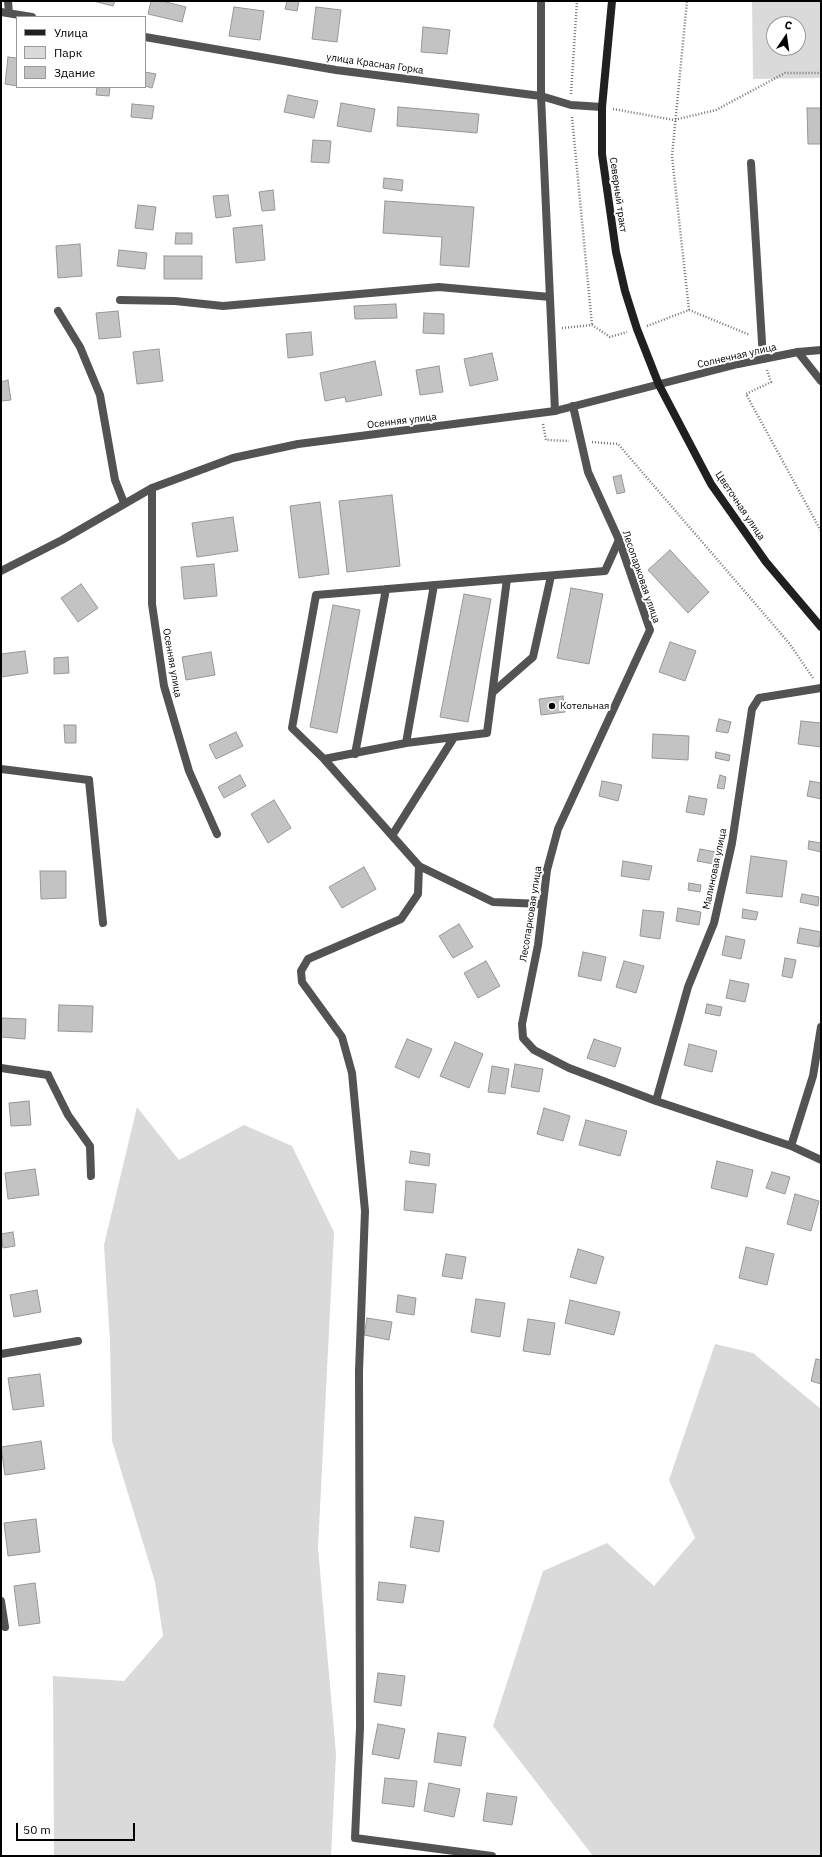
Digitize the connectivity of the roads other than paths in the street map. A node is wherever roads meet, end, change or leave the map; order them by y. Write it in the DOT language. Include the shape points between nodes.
graph roads {
  1 [pos="8,1"];
  2 [pos="541,1"];
  3 [pos="612,1"];
  4 [pos="5,13"];
  5 [pos="25,16"];
  6 [pos="146,36"];
  7 [pos="541,96"];
  8 [pos="602,107"];
  9 [pos="751,163"];
  10 [pos="550,297"];
  11 [pos="120,300"];
  12 [pos="58,311"];
  13 [pos="821,350"];
  14 [pos="798,352"];
  15 [pos="763,359"];
  16 [pos="821,380"];
  17 [pos="658,385"];
  18 [pos="573,406"];
  19 [pos="555,411"];
  20 [pos="152,488"];
  21 [pos="124,503"];
  22 [pos="619,540"];
  23 [pos="1,571"];
  24 [pos="551,576"];
  25 [pos="507,579"];
  26 [pos="434,585"];
  27 [pos="386,589"];
  28 [pos="821,627"];
  29 [pos="820,689"];
  30 [pos="493,692"];
  31 [pos="453,739"];
  32 [pos="406,743"];
  33 [pos="355,754"];
  34 [pos="324,759"];
  35 [pos="1,768"];
  36 [pos="217,834"];
  37 [pos="392,834"];
  38 [pos="419,866"];
  39 [pos="542,904"];
  40 [pos="103,923"];
  41 [pos="821,1027"];
  42 [pos="1,1068"];
  43 [pos="656,1101"];
  44 [pos="791,1146"];
  45 [pos="821,1160"];
  46 [pos="91,1176"];
  47 [pos="78,1341"];
  48 [pos="1,1354"];
  49 [pos="1,1601"];
  50 [pos="5,1627"];
  51 [pos="492,1856"];
  1 -- 4 [label="street"];
  2 -- 7 [label="street"];
  3 -- 8 [label="main road, Северный тракт"];
  4 -- 5 [label="street"];
  6 -- 7 [label="street, улица Красная Горка" via="336,70"];
  7 -- 8 [label="street, улица Красная Горка" via="571,105"];
  7 -- 10 [label="street"];
  8 -- 17 [label="main road, Северный тракт" via="602,154 619,265 637,330"];
  9 -- 15 [label="street"];
  10 -- 11 [label="street" via="439,287 223,306"];
  10 -- 19 [label="street"];
  12 -- 21 [label="street" via="80,347 100,395 115,480"];
  13 -- 14 [label="street, Солнечная улица"];
  14 -- 15 [label="street, Солнечная улица"];
  14 -- 16 [label="street"];
  15 -- 17 [label="street, Солнечная улица"];
  17 -- 18 [label="street, Осенняя улица"];
  17 -- 28 [label="main road, Цветочная улица" via="711,484 766,562"];
  18 -- 19 [label="street, Осенняя улица"];
  18 -- 22 [label="street, Лесопарковая улица" via="588,472"];
  19 -- 20 [label="street, Осенняя улица" via="298,444 233,458"];
  20 -- 21 [label="street, Осенняя улица"];
  20 -- 36 [label="street, Осенняя улица" via="152,604 164,686 189,771"];
  21 -- 23 [label="street, Осенняя улица" via="62,540"];
  22 -- 24 [label="street" via="605,571"];
  22 -- 39 [label="street, Лесопарковая улица" via="650,630 558,829 547,870"];
  24 -- 25 [label="street"];
  24 -- 30 [label="street" via="533,657"];
  25 -- 26 [label="street"];
  25 -- 30 [label="street"];
  26 -- 27 [label="street"];
  26 -- 32 [label="street"];
  27 -- 33 [label="street"];
  27 -- 34 [label="street" via="316,595 292,728"];
  29 -- 43 [label="street, Малиновая улица" via="760,698 752,709 732,843 714,923 688,987"];
  30 -- 31 [label="street" via="487,733"];
  31 -- 32 [label="street"];
  31 -- 37 [label="street"];
  32 -- 33 [label="street"];
  33 -- 34 [label="street"];
  34 -- 37 [label="street"];
  35 -- 40 [label="street" via="89,780"];
  37 -- 38 [label="street"];
  38 -- 39 [label="street" via="493,902"];
  38 -- 51 [label="street" via="418,894 401,918 308,960 301,971 302,982 342,1037 352,1073 364,1211 359,1371 360,1728 355,1838"];
  39 -- 43 [label="street, Лесопарковая улица" via="538,945 522,1024 523,1038 534,1050 569,1068"];
  41 -- 44 [label="street" via="813,1076"];
  42 -- 46 [label="street" via="48,1075 68,1115 90,1146"];
  43 -- 44 [label="street, Лесопарковая улица"];
  44 -- 45 [label="street, Лесопарковая улица"];
  47 -- 48 [label="street"];
  49 -- 50 [label="street"];
}
